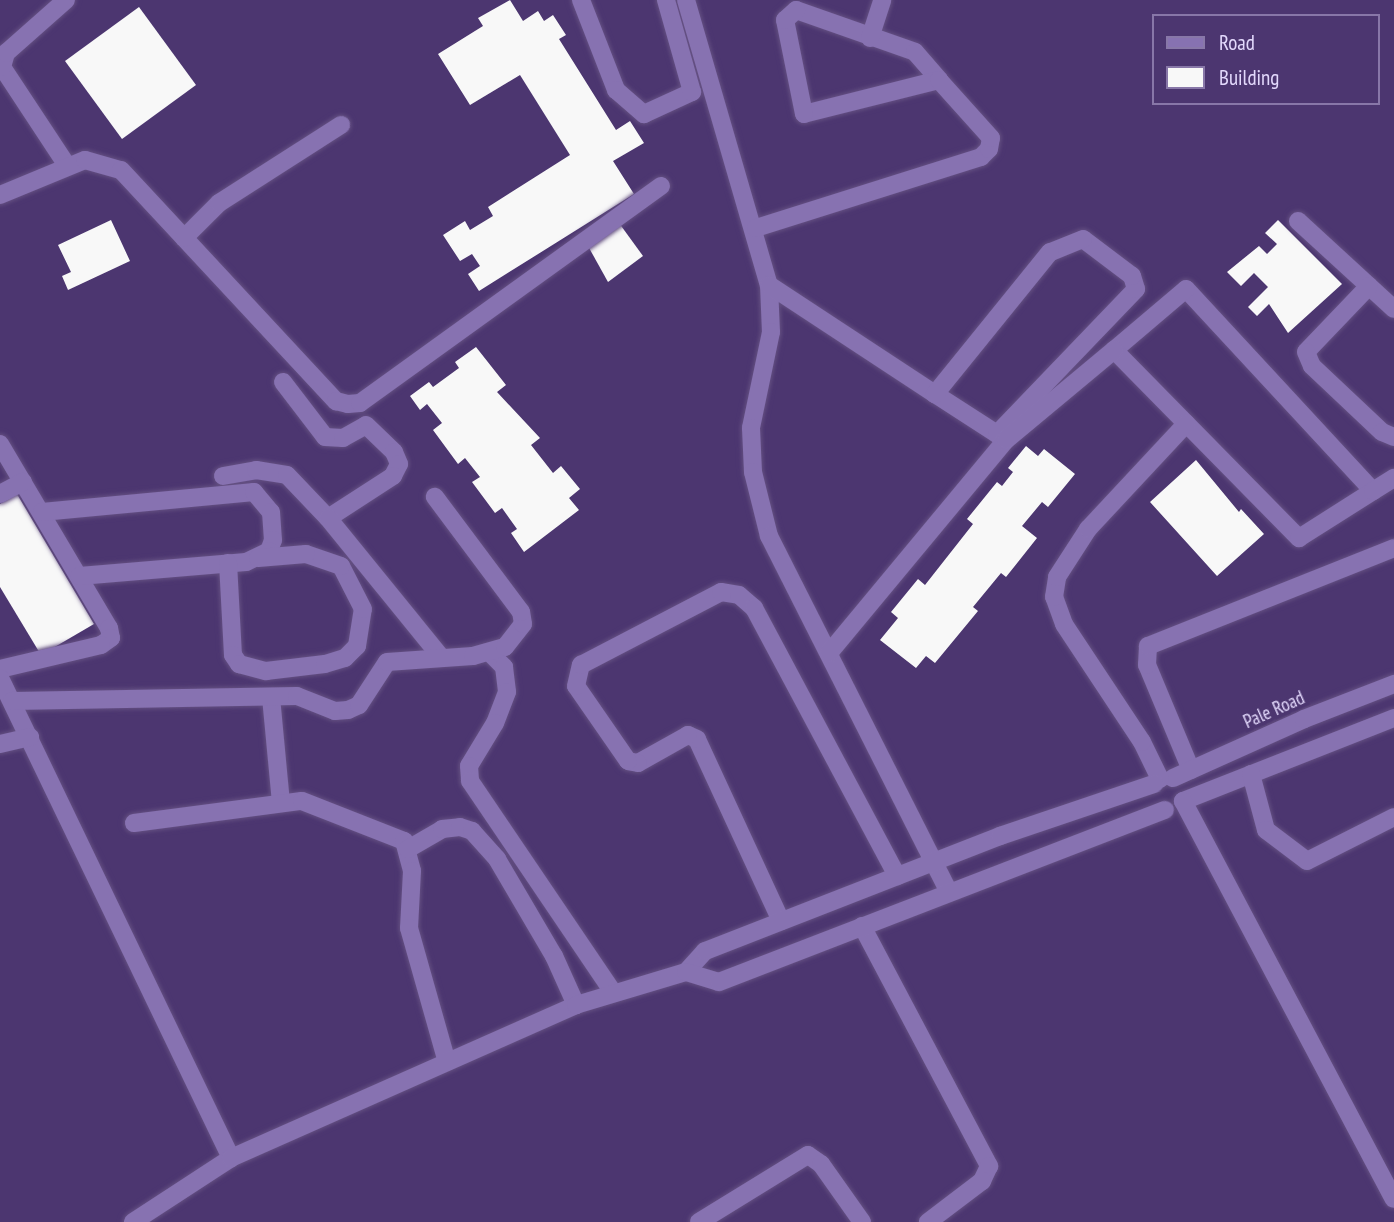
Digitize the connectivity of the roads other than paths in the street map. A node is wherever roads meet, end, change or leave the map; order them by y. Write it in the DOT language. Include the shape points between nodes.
graph roads {
  1 [pos="66,0"];
  2 [pos="581,0"];
  3 [pos="666,0"];
  4 [pos="686,0"];
  5 [pos="882,0"];
  6 [pos="870,37"];
  7 [pos="939,80"];
  8 [pos="341,125"];
  9 [pos="65,164"];
  10 [pos="661,186"];
  11 [pos="0,195"];
  12 [pos="1298,221"];
  13 [pos="756,228"];
  14 [pos="184,238"];
  15 [pos="769,285"];
  16 [pos="1369,286"];
  17 [pos="1394,309"];
  18 [pos="1114,350"];
  19 [pos="283,382"];
  20 [pos="935,394"];
  21 [pos="1186,424"];
  22 [pos="1394,437"];
  23 [pos="0,444"];
  24 [pos="223,475"];
  25 [pos="1394,478"];
  26 [pos="23,482"];
  27 [pos="1373,491"];
  28 [pos="0,494"];
  29 [pos="435,497"];
  30 [pos="42,512"];
  31 [pos="328,519"];
  32 [pos="1394,548"];
  33 [pos="258,558"];
  34 [pos="228,563"];
  35 [pos="80,576"];
  36 [pos="490,653"];
  37 [pos="829,653"];
  38 [pos="440,656"];
  39 [pos="0,669"];
  40 [pos="0,678"];
  41 [pos="1394,684"];
  42 [pos="271,696"];
  43 [pos="12,701"];
  44 [pos="1394,718"];
  45 [pos="30,737"];
  46 [pos="0,744"];
  47 [pos="1191,770"];
  48 [pos="1251,774"];
  49 [pos="1163,781"];
  50 [pos="1182,801"];
  51 [pos="281,803"];
  52 [pos="1165,810"];
  53 [pos="1394,817"];
  54 [pos="134,823"];
  55 [pos="408,849"];
  56 [pos="935,861"];
  57 [pos="897,876"];
  58 [pos="949,892"];
  59 [pos="781,921"];
  60 [pos="862,926"];
  61 [pos="686,972"];
  62 [pos="612,991"];
  63 [pos="576,1005"];
  64 [pos="447,1062"];
  65 [pos="231,1158"];
  66 [pos="1394,1199"];
  67 [pos="133,1222"];
  68 [pos="699,1222"];
  69 [pos="862,1222"];
  70 [pos="928,1222"];
  1 -- 9 [label="street" via="6,53 2,67"];
  2 -- 3 [label="street" via="616,89 644,114 692,92"];
  4 -- 13 [label="street"];
  5 -- 6 [label="street"];
  6 -- 7 [label="street" via="915,52"];
  6 -- 7 [label="street" via="796,10 789,12 785,20 804,114"];
  7 -- 13 [label="street" via="990,138 989,149 981,157"];
  8 -- 14 [label="street" via="219,203"];
  9 -- 11 [label="street"];
  9 -- 14 [label="street" via="85,160 121,170"];
  10 -- 14 [label="street" via="360,402 348,404 336,401"];
  12 -- 16 [label="street"];
  13 -- 15 [label="street"];
  15 -- 20 [label="street"];
  15 -- 37 [label="street" via="771,332 751,428 753,472 769,536"];
  16 -- 17 [label="street"];
  16 -- 22 [label="street" via="1306,352 1312,366 1382,432"];
  18 -- 21 [label="street"];
  18 -- 27 [label="street" via="1186,289"];
  18 -- 37 [label="street" via="1006,440"];
  19 -- 31 [label="street" via="325,436 343,438 366,425 394,452 399,464 393,476"];
  20 -- 20 [label="street" via="1050,252 1083,239 1132,276 1136,289 997,434"];
  21 -- 27 [label="street" via="1299,538"];
  21 -- 49 [label="street" via="1088,529 1057,577 1054,597 1064,624"];
  23 -- 26 [label="street"];
  24 -- 31 [label="street" via="256,470 287,475"];
  25 -- 27 [label="street"];
  26 -- 28 [label="street"];
  26 -- 30 [label="street"];
  29 -- 36 [label="street" via="521,612 523,624 517,636"];
  30 -- 33 [label="street" via="254,492 265,501 273,527 268,551"];
  30 -- 35 [label="street"];
  31 -- 38 [label="street"];
  32 -- 47 [label="street" via="1148,646 1147,665"];
  33 -- 34 [label="street"];
  33 -- 34 [label="street" via="306,554 341,566 363,609 357,646 345,658 266,671 239,664 233,655"];
  34 -- 35 [label="street"];
  35 -- 39 [label="street" via="111,638 101,645"];
  36 -- 38 [label="street"];
  36 -- 62 [label="street" via="504,667 507,692 495,723 468,766 470,781"];
  37 -- 56 [label="street"];
  38 -- 42 [label="street" via="387,662 359,705 348,710 335,711 297,696"];
  40 -- 43 [label="street"];
  41 -- 47 [label="street, Pale Road"];
  42 -- 43 [label="street"];
  42 -- 51 [label="street"];
  43 -- 45 [label="street"];
  44 -- 48 [label="street"];
  45 -- 46 [label="street"];
  45 -- 65 [label="street"];
  47 -- 49 [label="street, Pale Road"];
  48 -- 50 [label="street"];
  48 -- 53 [label="street" via="1266,830 1307,862"];
  49 -- 50 [label="street" via="1184,790"];
  49 -- 52 [label="street" via="1153,800"];
  49 -- 56 [label="street, Pale Road"];
  50 -- 52 [label="street"];
  50 -- 66 [label="street"];
  51 -- 54 [label="street"];
  51 -- 55 [label="street" via="302,801 395,835"];
  52 -- 58 [label="street"];
  55 -- 63 [label="street" via="442,829 472,831 497,859 554,956"];
  55 -- 64 [label="street" via="412,872 409,929"];
  56 -- 57 [label="street, Pale Road"];
  56 -- 58 [label="street"];
  57 -- 59 [label="street, Pale Road"];
  57 -- 59 [label="street" via="754,608 739,595 721,592 581,665 576,686 628,761 638,763 688,735 697,739"];
  58 -- 60 [label="street"];
  59 -- 61 [label="street, Pale Road" via="705,951"];
  60 -- 61 [label="street" via="719,982"];
  60 -- 70 [label="street" via="989,1166 982,1181"];
  61 -- 62 [label="street"];
  62 -- 63 [label="street"];
  63 -- 64 [label="street"];
  64 -- 65 [label="street"];
  65 -- 67 [label="street"];
  68 -- 69 [label="street" via="808,1155 821,1164"];
}
